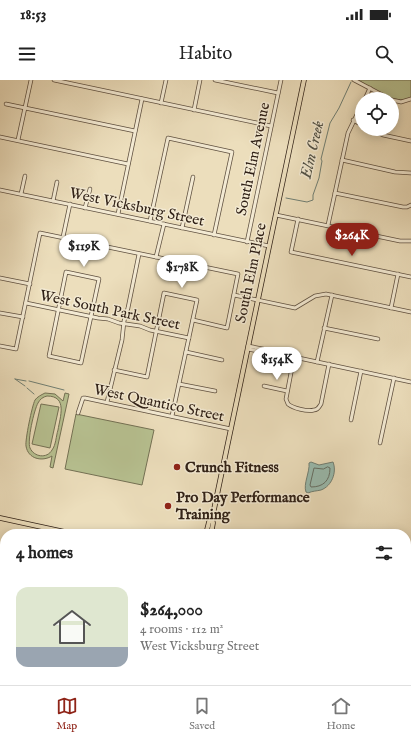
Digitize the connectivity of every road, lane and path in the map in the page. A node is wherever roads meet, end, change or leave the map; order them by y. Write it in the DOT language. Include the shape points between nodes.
graph roads {
  1 [pos="31,80"];
  2 [pos="54,80"];
  3 [pos="166,80"];
  4 [pos="200,80"];
  5 [pos="215,80"];
  6 [pos="281,80"];
  7 [pos="304,80"];
  8 [pos="354,80"];
  9 [pos="370,88"];
  10 [pos="368,92"];
  11 [pos="377,92"];
  12 [pos="278,93"];
  13 [pos="142,99"];
  14 [pos="411,99"];
  15 [pos="399,102"];
  16 [pos="161,103"];
  17 [pos="6,104"];
  18 [pos="25,108"];
  19 [pos="194,110"];
  20 [pos="355,116"];
  21 [pos="353,120"];
  22 [pos="271,126"];
  23 [pos="135,131"];
  24 [pos="0,136"];
  25 [pos="388,136"];
  26 [pos="18,140"];
  27 [pos="411,141"];
  28 [pos="342,160"];
  29 [pos="128,164"];
  30 [pos="411,173"];
  31 [pos="25,176"];
  32 [pos="193,177"];
  33 [pos="57,182"];
  34 [pos="90,189"];
  35 [pos="0,190"];
  36 [pos="335,193"];
  37 [pos="21,194"];
  38 [pos="53,201"];
  39 [pos="70,204"];
  40 [pos="410,206"];
  41 [pos="86,208"];
  42 [pos="118,214"];
  43 [pos="276,214"];
  44 [pos="298,219"];
  45 [pos="150,221"];
  46 [pos="164,224"];
  47 [pos="328,226"];
  48 [pos="182,228"];
  49 [pos="214,235"];
  50 [pos="63,237"];
  51 [pos="411,241"];
  52 [pos="247,242"];
  53 [pos="269,246"];
  54 [pos="139,254"];
  55 [pos="156,257"];
  56 [pos="398,274"];
  57 [pos="411,277"];
  58 [pos="0,278"];
  59 [pos="30,284"];
  60 [pos="234,295"];
  61 [pos="332,295"];
  62 [pos="258,300"];
  63 [pos="26,303"];
  64 [pos="391,308"];
  65 [pos="58,310"];
  66 [pos="411,312"];
  67 [pos="0,313"];
  68 [pos="23,317"];
  69 [pos="91,317"];
  70 [pos="193,320"];
  71 [pos="124,324"];
  72 [pos="324,328"];
  73 [pos="156,331"];
  74 [pos="189,338"];
  75 [pos="378,339"];
  76 [pos="0,346"];
  77 [pos="248,347"];
  78 [pos="186,352"];
  79 [pos="294,357"];
  80 [pos="222,360"];
  81 [pos="317,362"];
  82 [pos="329,364"];
  83 [pos="114,370"];
  84 [pos="361,371"];
  85 [pos="394,378"];
  86 [pos="411,382"];
  87 [pos="179,384"];
  88 [pos="264,386"];
  89 [pos="215,391"];
  90 [pos="287,391"];
  91 [pos="107,402"];
  92 [pos="78,413"];
  93 [pos="172,416"];
  94 [pos="351,420"];
  95 [pos="231,429"];
  96 [pos="380,443"];
  97 [pos="0,518"];
  98 [pos="212,519"];
  99 [pos="45,529"];
  100 [pos="207,529"];
  101 [pos="212,529"];
  1 -- 18 [label="street"];
  2 -- 13 [label="street"];
  3 -- 16 [label="street"];
  4 -- 19 [label="street"];
  5 -- 12 [label="street"];
  6 -- 12 [label="street, South Elm Avenue"];
  7 -- 43 [label="main road, South Elm Place"];
  8 -- 9 [label="street"];
  9 -- 10 [label="street"];
  9 -- 11 [label="street"];
  12 -- 22 [label="street, South Elm Avenue"];
  13 -- 16 [label="street"];
  13 -- 23 [label="street"];
  14 -- 15 [label="street"];
  16 -- 19 [label="street"];
  17 -- 18 [label="street"];
  18 -- 23 [label="street"];
  18 -- 26 [label="street"];
  19 -- 22 [label="street"];
  20 -- 21 [label="street"];
  21 -- 28 [label="street"];
  22 -- 52 [label="street, South Elm Avenue"];
  23 -- 29 [label="street"];
  24 -- 26 [label="street"];
  25 -- 27 [label="street"];
  26 -- 29 [label="street"];
  28 -- 30 [label="street"];
  28 -- 36 [label="street"];
  29 -- 42 [label="street"];
  31 -- 37 [label="street"];
  32 -- 48 [label="street"];
  33 -- 38 [label="street"];
  34 -- 41 [label="street"];
  35 -- 37 [label="street, West Vicksburg Street"];
  36 -- 40 [label="street" via="403,207"];
  36 -- 47 [label="street"];
  37 -- 38 [label="street, West Vicksburg Street"];
  38 -- 39 [label="street, West Vicksburg Street"];
  39 -- 41 [label="street, West Vicksburg Street"];
  39 -- 50 [label="street"];
  41 -- 42 [label="street, West Vicksburg Street"];
  42 -- 45 [label="street, West Vicksburg Street"];
  43 -- 44 [label="street"];
  43 -- 53 [label="main road, South Elm Place"];
  44 -- 47 [label="street"];
  44 -- 56 [label="street" via="291,252"];
  45 -- 46 [label="street, West Vicksburg Street"];
  45 -- 49 [label="street" via="168,138 232,152"];
  46 -- 48 [label="street, West Vicksburg Street"];
  46 -- 55 [label="street"];
  47 -- 51 [label="street"];
  48 -- 49 [label="street, West Vicksburg Street"];
  49 -- 52 [label="street, West Vicksburg Street"];
  50 -- 54 [label="street"];
  50 -- 59 [label="street" via="40,233"];
  52 -- 53 [label="street, West Vicksburg Street"];
  53 -- 62 [label="main road, South Elm Place"];
  54 -- 55 [label="street"];
  54 -- 71 [label="street"];
  55 -- 60 [label="street" via="238,274"];
  56 -- 57 [label="street"];
  56 -- 64 [label="street"];
  58 -- 59 [label="street"];
  59 -- 63 [label="street"];
  60 -- 62 [label="street"];
  60 -- 70 [label="street" via="227,328"];
  61 -- 62 [label="street" via="317,295 295,308"];
  61 -- 64 [label="street"];
  61 -- 72 [label="street"];
  62 -- 77 [label="main road, South Elm Place"];
  63 -- 65 [label="street, West South Park Street"];
  63 -- 68 [label="street"];
  64 -- 66 [label="street"];
  65 -- 69 [label="street, West South Park Street"];
  65 -- 69 [label="street" via="66,272 99,279"];
  65 -- 69 [label="street" via="49,356 81,363"];
  67 -- 68 [label="street, West South Park Street"];
  68 -- 76 [label="street" via="16,349"];
  69 -- 71 [label="street, West South Park Street"];
  70 -- 73 [label="street" via="197,300 164,293"];
  70 -- 74 [label="street"];
  71 -- 73 [label="street, West South Park Street"];
  71 -- 83 [label="street"];
  72 -- 75 [label="street"];
  72 -- 81 [label="street"];
  73 -- 74 [label="street, West South Park Street"];
  73 -- 83 [label="street" via="147,377"];
  74 -- 78 [label="street"];
  77 -- 79 [label="street"];
  77 -- 95 [label="main road, South Elm Place"];
  78 -- 80 [label="street, West South Park Street"];
  78 -- 87 [label="street"];
  79 -- 81 [label="street"];
  79 -- 90 [label="street"];
  81 -- 82 [label="street"];
  82 -- 84 [label="street"];
  82 -- 90 [label="street" via="318,408 312,411 292,407 286,398"];
  83 -- 91 [label="street"];
  84 -- 85 [label="street"];
  84 -- 94 [label="street"];
  85 -- 86 [label="street"];
  85 -- 96 [label="street"];
  87 -- 89 [label="street"];
  87 -- 93 [label="street"];
  88 -- 90 [label="street"];
  91 -- 92 [label="street, West Quantico Street" via="83,398"];
  91 -- 93 [label="street, West Quantico Street"];
  93 -- 95 [label="street, West Quantico Street"];
  95 -- 98 [label="main road, South Elm Place"];
  97 -- 99 [label="main road"];
  98 -- 100 [label="main road, South Elm Place"];
  98 -- 101 [label="main road, South Elm Place"];
}
